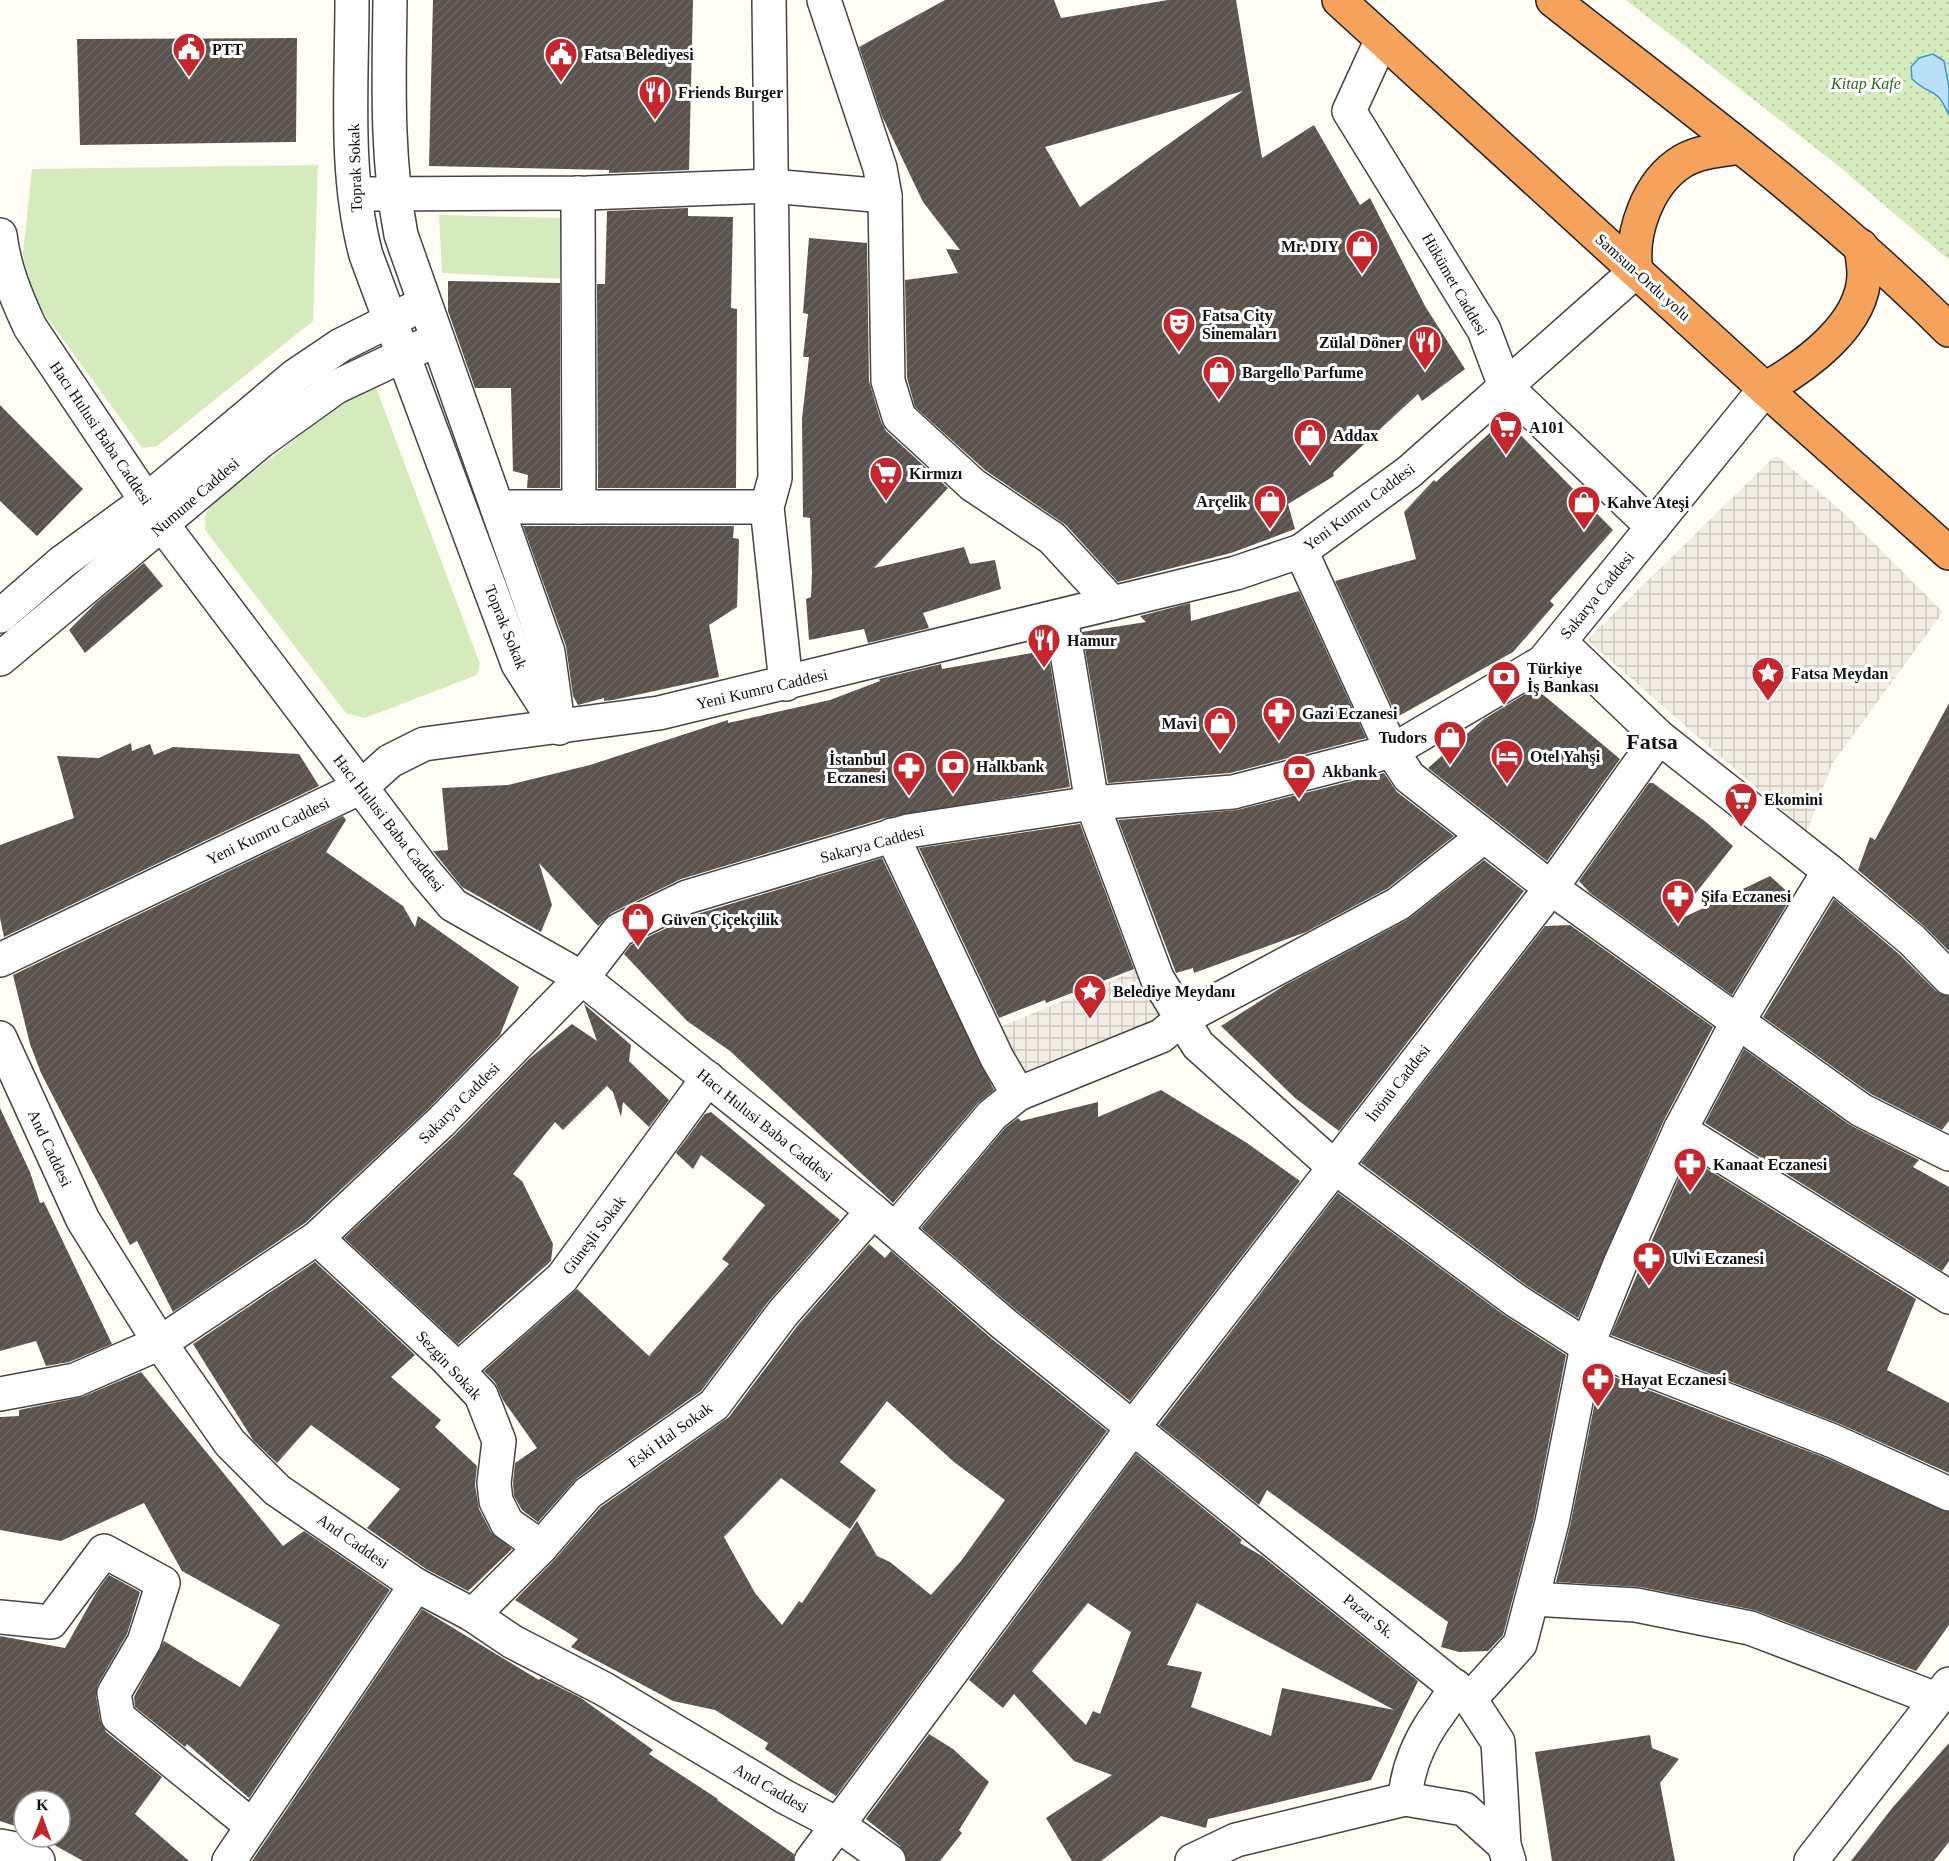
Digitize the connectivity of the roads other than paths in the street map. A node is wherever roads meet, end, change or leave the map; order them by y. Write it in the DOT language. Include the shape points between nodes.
graph roads {
  1 [pos="352,0"];
  2 [pos="390,0"];
  3 [pos="770,0"];
  4 [pos="824,0"];
  5 [pos="1339,0"];
  6 [pos="1553,0"];
  7 [pos="1382,39"];
  8 [pos="1741,147"];
  9 [pos="771,186"];
  10 [pos="393,193"];
  11 [pos="578,193"];
  12 [pos="354,195"];
  13 [pos="885,196"];
  14 [pos="0,235"];
  15 [pos="1861,246"];
  16 [pos="1636,271"];
  17 [pos="425,304"];
  18 [pos="390,320"];
  19 [pos="1949,330"];
  20 [pos="438,339"];
  21 [pos="404,356"];
  22 [pos="1505,386"];
  23 [pos="1765,389"];
  24 [pos="497,507"];
  25 [pos="579,507"];
  26 [pos="767,507"];
  27 [pos="154,512"];
  28 [pos="1653,527"];
  29 [pos="1301,551"];
  30 [pos="1949,553"];
  31 [pos="1112,603"];
  32 [pos="0,616"];
  33 [pos="1061,617"];
  34 [pos="1560,642"];
  35 [pos="0,659"];
  36 [pos="786,684"];
  37 [pos="559,728"];
  38 [pos="1659,737"];
  39 [pos="1392,751"];
  40 [pos="361,787"];
  41 [pos="1092,803"];
  42 [pos="892,835"];
  43 [pos="1484,837"];
  44 [pos="1829,871"];
  45 [pos="1551,888"];
  46 [pos="0,960"];
  47 [pos="582,978"];
  48 [pos="1949,978"];
  49 [pos="1182,1019"];
  50 [pos="1738,1021"];
  51 [pos="0,1038"];
  52 [pos="708,1078"];
  53 [pos="1018,1094"];
  54 [pos="1680,1130"];
  55 [pos="1949,1154"];
  56 [pos="1333,1166"];
  57 [pos="884,1220"];
  58 [pos="317,1238"];
  59 [pos="1949,1297"];
  60 [pos="160,1343"];
  61 [pos="1587,1346"];
  62 [pos="457,1370"];
  63 [pos="0,1394"];
  64 [pos="1134,1426"];
  65 [pos="1949,1494"];
  66 [pos="541,1547"];
  67 [pos="416,1585"];
  68 [pos="1533,1599"];
  69 [pos="473,1615"];
  70 [pos="0,1617"];
  71 [pos="1463,1692"];
  72 [pos="1942,1692"];
  73 [pos="1405,1799"];
  74 [pos="837,1824"];
  75 [pos="252,1826"];
  76 [pos="0,1846"];
  77 [pos="1502,1851"];
  78 [pos="38,1861"];
  79 [pos="229,1861"];
  80 [pos="811,1861"];
  81 [pos="889,1861"];
  82 [pos="1192,1861"];
  83 [pos="1811,1861"];
  1 -- 12 [label="street, Toprak Sokak"];
  2 -- 10 [label="street, Toprak Sokak" via="389,138"];
  3 -- 9 [label="street"];
  4 -- 13 [label="street" via="880,168"];
  5 -- 7 [label="highway, Samsun-Ordu yolu"];
  6 -- 8 [label="highway"];
  7 -- 16 [label="highway, Samsun-Ordu yolu"];
  7 -- 22 [label="street, Hükümet Caddesi" via="1349,111 1484,330"];
  8 -- 15 [label="highway"];
  8 -- 16 [label="highway" via="1708,152 1682,162 1658,186 1641,215 1633,254"];
  9 -- 11 [label="street"];
  9 -- 13 [label="street"];
  9 -- 26 [label="street" via="775,478"];
  10 -- 11 [label="street"];
  10 -- 12 [label="street"];
  10 -- 17 [label="street, Toprak Sokak" via="401,235"];
  11 -- 25 [label="street"];
  12 -- 18 [label="street, Toprak Sokak" via="366,255"];
  13 -- 31 [label="street" via="888,381 899,417 973,485 1052,538"];
  14 -- 27 [label="street, Hacı Hulusi Baba Caddesi" via="14,291 30,327"];
  15 -- 19 [label="highway"];
  15 -- 23 [label="highway" via="1864,276 1857,302 1835,336 1798,370"];
  16 -- 22 [label="street, Yeni Kumru Caddesi"];
  16 -- 23 [label="highway, Samsun-Ordu yolu"];
  17 -- 18 [label="street, Numune Caddesi"];
  17 -- 20 [label="street, Toprak Sokak"];
  18 -- 21 [label="street, Toprak Sokak"];
  18 -- 27 [label="street, Numune Caddesi" via="341,345 295,376"];
  20 -- 21 [label="street, Numune Caddesi"];
  20 -- 24 [label="street, Toprak Sokak"];
  21 -- 27 [label="street, Numune Caddesi" via="336,387"];
  21 -- 37 [label="street, Toprak Sokak" via="518,664"];
  22 -- 28 [label="street, Hükümet Caddesi"];
  22 -- 29 [label="street, Yeni Kumru Caddesi" via="1409,472"];
  23 -- 28 [label="street, Sakarya Caddesi"];
  23 -- 30 [label="highway, Samsun-Ordu yolu"];
  24 -- 25 [label="street"];
  24 -- 37 [label="street, Toprak Sokak" via="548,652"];
  25 -- 26 [label="street"];
  26 -- 36 [label="street"];
  27 -- 32 [label="street, Numune Caddesi" via="61,563"];
  27 -- 35 [label="street, Numune Caddesi"];
  27 -- 40 [label="street, Hacı Hulusi Baba Caddesi"];
  28 -- 34 [label="street, Sakarya Caddesi"];
  29 -- 31 [label="street, Yeni Kumru Caddesi" via="1236,573"];
  29 -- 39 [label="street"];
  31 -- 33 [label="street, Yeni Kumru Caddesi"];
  33 -- 36 [label="street, Yeni Kumru Caddesi"];
  33 -- 41 [label="street"];
  34 -- 38 [label="street"];
  34 -- 39 [label="street, Sakarya Caddesi" via="1543,662"];
  36 -- 37 [label="street, Yeni Kumru Caddesi" via="659,713"];
  37 -- 40 [label="street, Yeni Kumru Caddesi" via="424,744 390,761"];
  38 -- 44 [label="street"];
  38 -- 45 [label="street, İnönü Caddesi"];
  39 -- 41 [label="street, Sakarya Caddesi" via="1233,792"];
  39 -- 43 [label="street" via="1409,777"];
  40 -- 46 [label="street, Yeni Kumru Caddesi"];
  40 -- 47 [label="street, Hacı Hulusi Baba Caddesi" via="453,905"];
  41 -- 42 [label="street, Sakarya Caddesi"];
  41 -- 49 [label="street" via="1157,978"];
  42 -- 47 [label="street, Sakarya Caddesi" via="687,897 619,930"];
  42 -- 53 [label="street"];
  43 -- 45 [label="street"];
  43 -- 49 [label="street, Eski Hal Sokak" via="1398,903"];
  44 -- 48 [label="street" via="1912,940"];
  44 -- 50 [label="street"];
  45 -- 50 [label="street"];
  45 -- 56 [label="street, İnönü Caddesi"];
  47 -- 52 [label="street, Hacı Hulusi Baba Caddesi"];
  47 -- 58 [label="street, Sakarya Caddesi" via="442,1122"];
  49 -- 53 [label="street, Eski Hal Sokak" via="1161,1036"];
  49 -- 56 [label="street" via="1198,1046"];
  50 -- 54 [label="street"];
  50 -- 55 [label="street" via="1861,1110"];
  51 -- 60 [label="street, And Caddesi" via="83,1220"];
  52 -- 57 [label="street, Hacı Hulusi Baba Caddesi"];
  52 -- 62 [label="street, Güneşli Sokak" via="562,1278"];
  53 -- 57 [label="street, Eski Hal Sokak"];
  54 -- 59 [label="street"];
  54 -- 61 [label="street"];
  56 -- 61 [label="street" via="1515,1300"];
  56 -- 64 [label="street, İnönü Caddesi"];
  57 -- 64 [label="street, Hacı Hulusi Baba Caddesi" via="1004,1324"];
  57 -- 66 [label="street, Eski Hal Sokak" via="783,1313 714,1405 588,1493"];
  58 -- 60 [label="street, Sakarya Caddesi"];
  58 -- 62 [label="street, Sezgin Sokak"];
  60 -- 63 [label="street, Sakarya Caddesi" via="75,1380"];
  60 -- 67 [label="street, And Caddesi" via="230,1443 277,1490"];
  61 -- 65 [label="street" via="1833,1441"];
  61 -- 68 [label="street"];
  62 -- 66 [label="street, Sezgin Sokak" via="481,1395 499,1442 496,1501 507,1523"];
  64 -- 71 [label="street, Pazar Sk."];
  64 -- 74 [label="street, İnönü Caddesi"];
  66 -- 69 [label="street, Eski Hal Sokak"];
  67 -- 69 [label="street, And Caddesi"];
  67 -- 75 [label="street"];
  68 -- 71 [label="street" via="1520,1644"];
  68 -- 72 [label="street" via="1636,1605 1750,1628"];
  69 -- 74 [label="street, And Caddesi" via="513,1642 604,1689"];
  70 -- 75 [label="street" via="51,1623 104,1551 163,1583 144,1642 114,1693 118,1717"];
  71 -- 73 [label="street" via="1432,1723 1407,1776"];
  71 -- 77 [label="street, Pazar Sk." via="1498,1742"];
  72 -- 83 [label="street"];
  73 -- 77 [label="street" via="1464,1809"];
  73 -- 82 [label="street" via="1236,1840"];
  74 -- 80 [label="street, İnönü Caddesi"];
  74 -- 81 [label="street, And Caddesi"];
  75 -- 79 [label="street"];
  76 -- 78 [label="street"];
}
